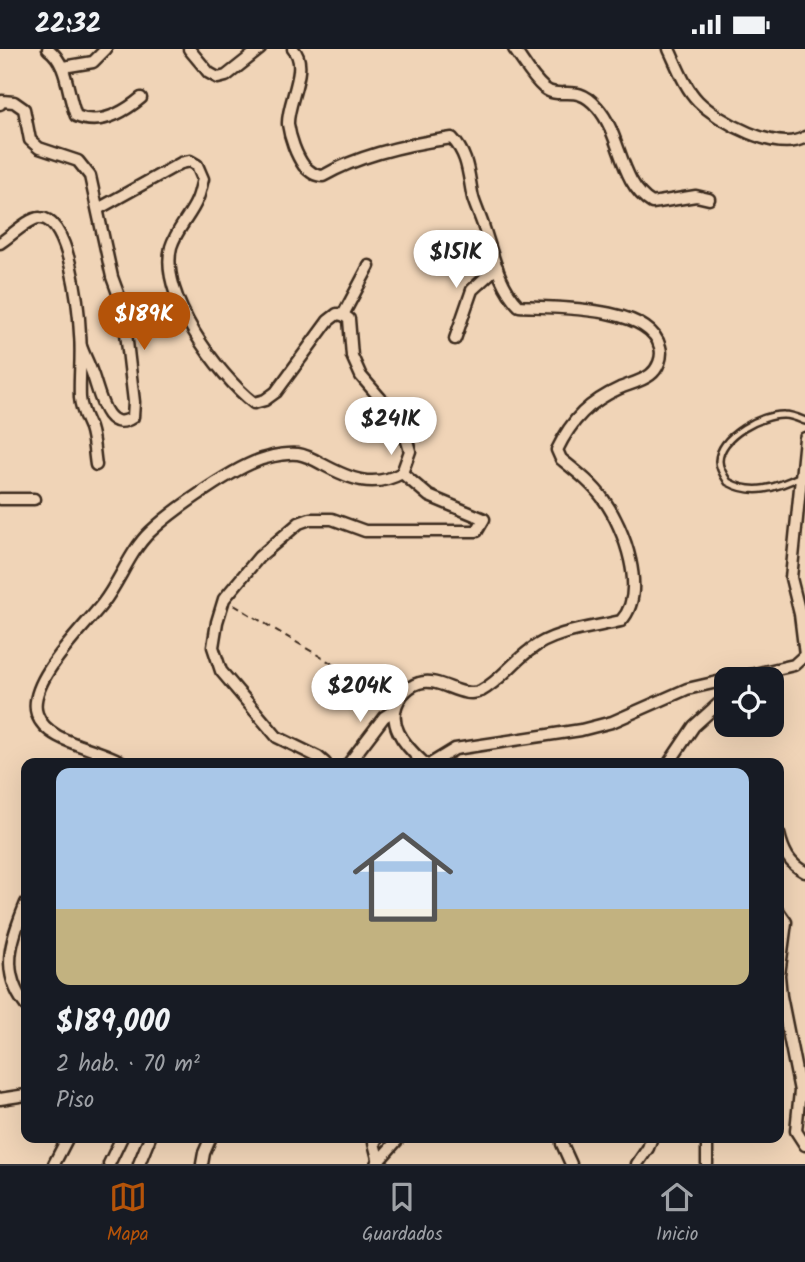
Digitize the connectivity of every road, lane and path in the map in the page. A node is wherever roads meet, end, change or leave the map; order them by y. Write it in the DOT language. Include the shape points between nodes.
graph roads {
  1 [pos="48,49"];
  2 [pos="106,49"];
  3 [pos="189,49"];
  4 [pos="260,49"];
  5 [pos="293,49"];
  6 [pos="514,49"];
  7 [pos="669,49"];
  8 [pos="63,67"];
  9 [pos="141,98"];
  10 [pos="0,104"];
  11 [pos="805,138"];
  12 [pos="709,199"];
  13 [pos="97,209"];
  14 [pos="0,243"];
  15 [pos="369,266"];
  16 [pos="497,267"];
  17 [pos="343,315"];
  18 [pos="456,339"];
  19 [pos="81,346"];
  20 [pos="805,421"];
  21 [pos="805,438"];
  22 [pos="96,465"];
  23 [pos="402,473"];
  24 [pos="801,476"];
  25 [pos="0,499"];
  26 [pos="34,499"];
  27 [pos="224,599"];
  28 [pos="784,668"];
  29 [pos="714,683"];
  30 [pos="396,706"];
  31 [pos="714,708"];
  32 [pos="112,758"];
  33 [pos="319,758"];
  34 [pos="353,758"];
  35 [pos="418,758"];
  36 [pos="440,758"];
  37 [pos="672,758"];
  38 [pos="784,853"];
  39 [pos="805,872"];
  40 [pos="21,915"];
  41 [pos="784,919"];
  42 [pos="784,937"];
  43 [pos="21,1001"];
  44 [pos="784,1011"];
  45 [pos="21,1096"];
  46 [pos="0,1098"];
  47 [pos="65,1143"];
  48 [pos="119,1143"];
  49 [pos="148,1143"];
  50 [pos="208,1143"];
  51 [pos="374,1143"];
  52 [pos="395,1143"];
  53 [pos="562,1143"];
  54 [pos="644,1143"];
  55 [pos="650,1143"];
  56 [pos="708,1143"];
  57 [pos="805,1145"];
  58 [pos="648,1148"];
  59 [pos="377,1163"];
  60 [pos="54,1164"];
  61 [pos="109,1164"];
  62 [pos="139,1164"];
  63 [pos="202,1164"];
  64 [pos="570,1164"];
  65 [pos="637,1164"];
  66 [pos="707,1164"];
  1 -- 8 [label="street"];
  2 -- 8 [label="street" via="93,62"];
  3 -- 4 [label="street" via="218,78"];
  5 -- 16 [label="street" via="300,64 288,122 300,160 308,170 323,176 376,155 452,138 462,149 473,199"];
  6 -- 12 [label="street" via="545,89 579,92 596,106 613,130 631,183 641,197 652,203 696,196"];
  7 -- 11 [label="street" via="696,100 724,123 784,143"];
  8 -- 9 [label="street" via="76,116 101,119"];
  10 -- 13 [label="street" via="14,102 24,109 30,140 39,148 78,161 90,176"];
  13 -- 17 [label="street" via="181,163 197,165 203,179 198,199 171,246 174,294 195,334 254,403 276,392 328,321"];
  13 -- 19 [label="street" via="123,307 133,417 117,422 109,417"];
  14 -- 19 [label="street" via="31,220 50,221 63,238 70,263"];
  15 -- 17 [label="street"];
  16 -- 18 [label="street" via="472,290"];
  16 -- 30 [label="street" via="519,306 593,309 640,324 659,342 660,361 651,375 597,399 566,431 557,450 604,499 623,533 634,583 631,600 621,621 549,638 477,692 433,681 418,683 407,688"];
  17 -- 23 [label="street" via="349,319 352,356 361,376 404,431 410,451"];
  19 -- 22 [label="street" via="80,397"];
  20 -- 24 [label="lane" via="780,414 757,422 736,432 724,445 719,461 728,482 740,489 771,489"];
  21 -- 24 [label="street"];
  23 -- 27 [label="street" via="429,496 484,519 477,531 365,531 332,519 310,519 260,557"];
  23 -- 32 [label="street" via="369,483 298,454 266,458 187,503 143,539 103,604 51,665 36,698 40,721 51,731"];
  24 -- 28 [label="street" via="791,578 805,655"];
  25 -- 26 [label="street"];
  27 -- 30 [label="path"];
  27 -- 33 [label="street" via="213,647 221,671 277,737"];
  29 -- 36 [label="street" via="687,689 612,722 455,749"];
  30 -- 34 [label="street"];
  30 -- 35 [label="street" via="398,733"];
  31 -- 37 [label="street" via="694,726"];
  38 -- 39 [label="street"];
  40 -- 43 [label="street" via="5,954 6,979"];
  41 -- 42 [label="street"];
  44 -- 57 [label="street" via="800,1091 796,1131"];
  45 -- 46 [label="street"];
  47 -- 60 [label="street"];
  48 -- 61 [label="street"];
  49 -- 62 [label="street"];
  50 -- 63 [label="street"];
  51 -- 59 [label="street"];
  52 -- 59 [label="street"];
  53 -- 64 [label="street"];
  54 -- 58 [label="street"];
  55 -- 58 [label="street"];
  56 -- 66 [label="street"];
  58 -- 65 [label="street"];
}
